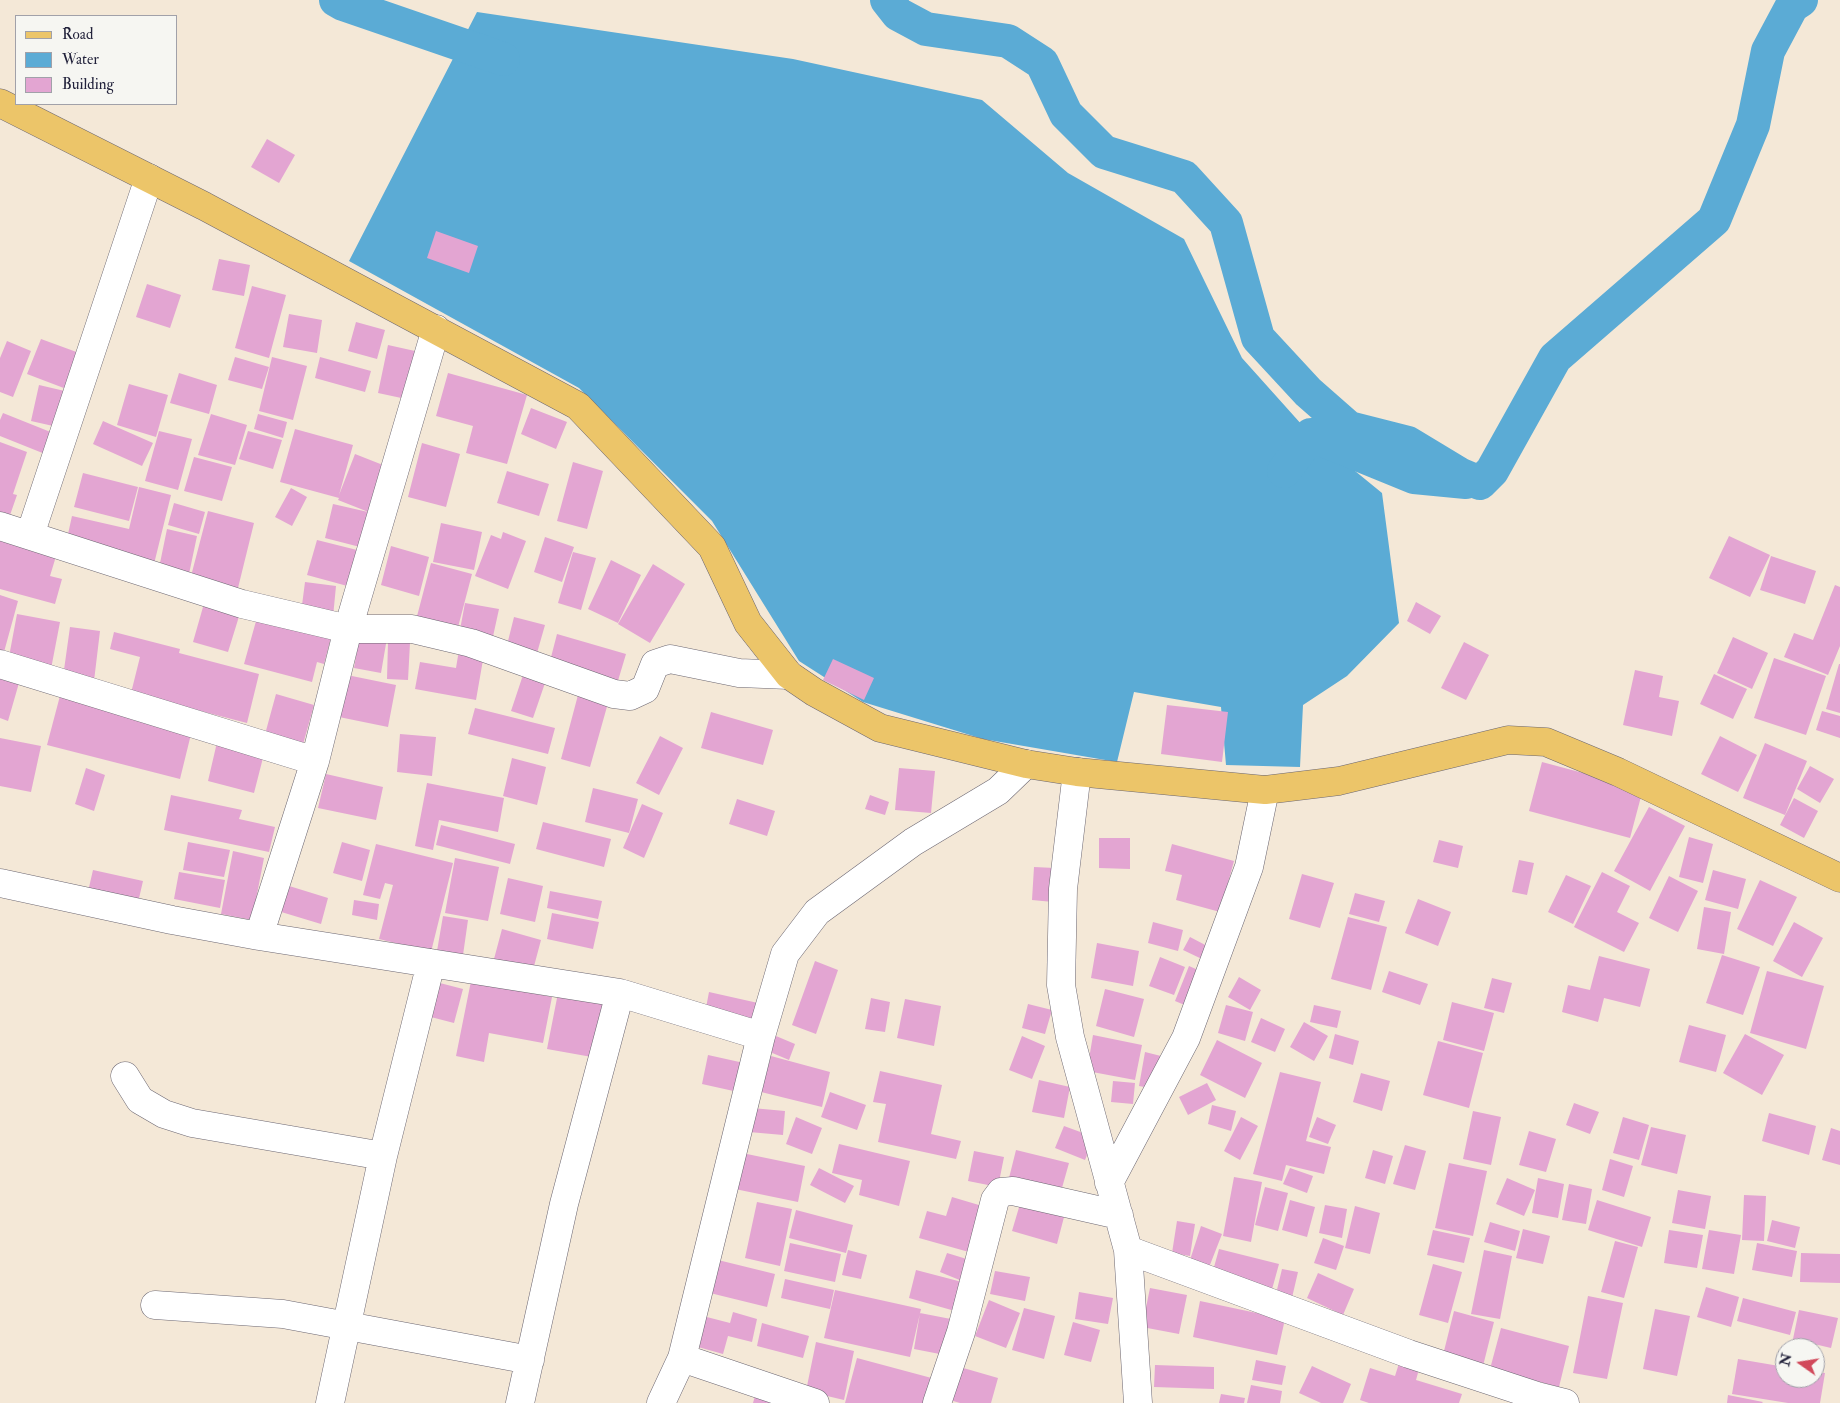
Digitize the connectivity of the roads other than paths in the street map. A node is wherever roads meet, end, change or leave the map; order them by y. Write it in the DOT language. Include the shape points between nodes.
graph roads {
  1 [pos="0,103"];
  2 [pos="149,178"];
  3 [pos="436,329"];
  4 [pos="0,526"];
  5 [pos="30,535"];
  6 [pos="348,629"];
  7 [pos="0,664"];
  8 [pos="789,674"];
  9 [pos="315,761"];
  10 [pos="1026,764"];
  11 [pos="1077,772"];
  12 [pos="1265,790"];
  13 [pos="1840,878"];
  14 [pos="0,884"];
  15 [pos="260,936"];
  16 [pos="431,963"];
  17 [pos="620,993"];
  18 [pos="761,1036"];
  19 [pos="125,1076"];
  20 [pos="383,1156"];
  21 [pos="1109,1183"];
  22 [pos="1119,1215"];
  23 [pos="1128,1250"];
  24 [pos="155,1305"];
  25 [pos="347,1326"];
  26 [pos="682,1358"];
  27 [pos="530,1360"];
  28 [pos="330,1403"];
  29 [pos="520,1403"];
  30 [pos="661,1403"];
  31 [pos="815,1403"];
  32 [pos="937,1403"];
  33 [pos="1138,1403"];
  34 [pos="1565,1403"];
  1 -- 2 [label="main road"];
  2 -- 3 [label="main road"];
  2 -- 5 [label="street"];
  3 -- 6 [label="street"];
  3 -- 8 [label="main road" via="578,406 712,547 748,623"];
  4 -- 5 [label="street"];
  5 -- 6 [label="street" via="242,604"];
  6 -- 8 [label="street" via="412,629 471,643 614,694 630,696 645,689 655,664 670,659 739,673"];
  6 -- 9 [label="street"];
  7 -- 9 [label="street"];
  8 -- 10 [label="main road" via="814,692 880,728"];
  9 -- 15 [label="street"];
  10 -- 11 [label="main road"];
  10 -- 18 [label="street" via="998,792 913,842 817,912 785,954"];
  11 -- 12 [label="main road"];
  11 -- 21 [label="street" via="1063,889 1061,985 1070,1037"];
  12 -- 13 [label="main road" via="1338,781 1508,740 1546,742 1618,772"];
  12 -- 21 [label="street" via="1249,867 1186,1038"];
  14 -- 15 [label="street"];
  15 -- 16 [label="street"];
  16 -- 17 [label="street"];
  16 -- 20 [label="street"];
  17 -- 18 [label="street"];
  17 -- 27 [label="street" via="564,1204"];
  18 -- 26 [label="street"];
  19 -- 20 [label="street" via="140,1100 164,1114 192,1123"];
  20 -- 25 [label="street"];
  21 -- 22 [label="street"];
  22 -- 23 [label="street"];
  22 -- 32 [label="street" via="1013,1191 1001,1192 995,1200 962,1332"];
  23 -- 33 [label="street"];
  23 -- 34 [label="street" via="1409,1354"];
  24 -- 25 [label="street" via="283,1314"];
  25 -- 27 [label="street"];
  25 -- 28 [label="street"];
  26 -- 30 [label="street"];
  26 -- 31 [label="street"];
  27 -- 29 [label="street"];
}
